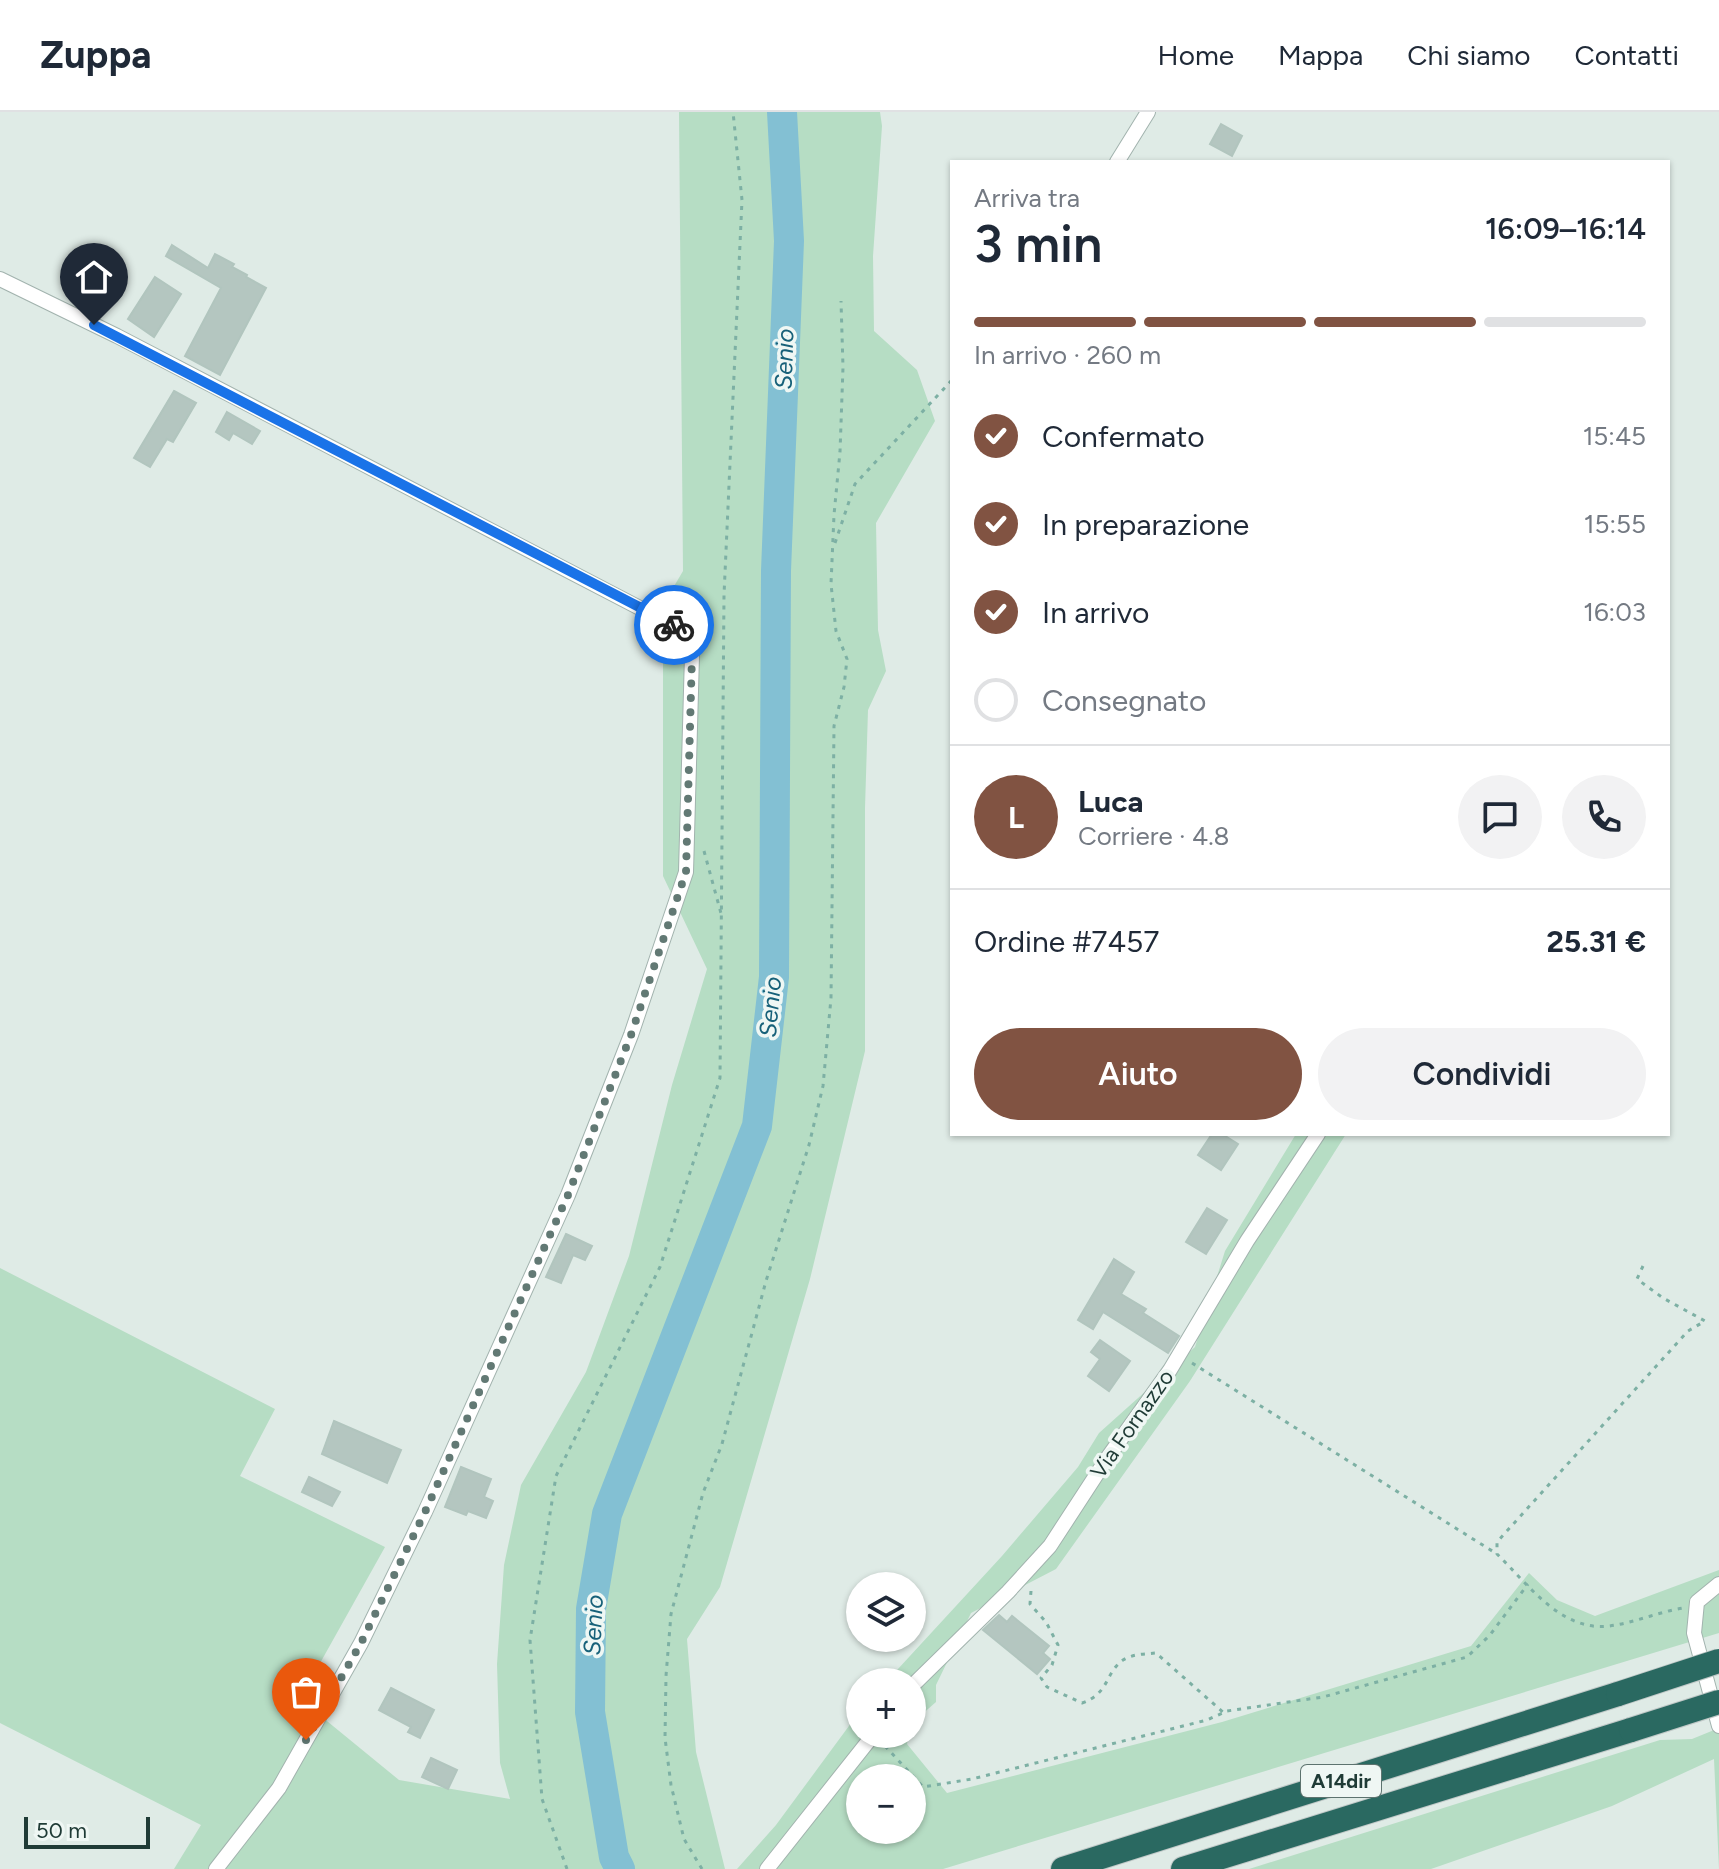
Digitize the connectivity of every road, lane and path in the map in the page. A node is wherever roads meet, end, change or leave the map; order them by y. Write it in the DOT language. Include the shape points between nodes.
graph roads {
  1 [pos="733,112"];
  2 [pos="1148,112"];
  3 [pos="1118,160"];
  4 [pos="0,279"];
  5 [pos="841,301"];
  6 [pos="950,382"];
  7 [pos="833,551"];
  8 [pos="704,852"];
  9 [pos="724,924"];
  10 [pos="1317,1136"];
  11 [pos="1643,1266"];
  12 [pos="1177,1360"];
  13 [pos="1497,1554"];
  14 [pos="1038,1582"];
  15 [pos="1528,1584"];
  16 [pos="1719,1584"];
  17 [pos="1696,1616"];
  18 [pos="1719,1661"];
  19 [pos="926,1672"];
  20 [pos="1719,1702"];
  21 [pos="1224,1713"];
  22 [pos="1719,1726"];
  23 [pos="871,1748"];
  24 [pos="887,1748"];
  25 [pos="216,1869"];
  26 [pos="567,1869"];
  27 [pos="702,1869"];
  28 [pos="767,1869"];
  29 [pos="1063,1869"];
  30 [pos="1183,1869"];
  1 -- 9 [label="path" via="742,200 724,595"];
  2 -- 3 [label="street"];
  4 -- 25 [label="street" via="684,631 692,655 686,872 631,1035 568,1195 361,1643 279,1788"];
  5 -- 7 [label="path"];
  6 -- 7 [label="path" via="855,484"];
  7 -- 27 [label="path" via="836,631 847,659 834,726 831,998 823,1086 671,1614 665,1738 684,1839"];
  8 -- 9 [label="path"];
  9 -- 26 [label="path" via="720,1078 660,1267 556,1476 530,1640 542,1799"];
  10 -- 12 [label="street, Via Fornazzo"];
  11 -- 13 [label="path" via="1637,1279 1705,1321 1688,1331 1497,1542"];
  12 -- 13 [label="path" via="1193,1363"];
  12 -- 19 [label="street, Via Fornazzo" via="1050,1546"];
  13 -- 15 [label="path"];
  14 -- 21 [label="path" via="1030,1604 1058,1645 1041,1678 1047,1687 1082,1703 1097,1698 1121,1661 1156,1653"];
  15 -- 17 [label="path" via="1577,1624 1608,1627 1683,1608"];
  15 -- 21 [label="path" via="1467,1657 1323,1697"];
  16 -- 17 [label="street" via="1697,1602"];
  17 -- 22 [label="street" via="1694,1633"];
  18 -- 29 [label="highway, A14dir, bridge"];
  20 -- 30 [label="highway, A14dir, bridge"];
  21 -- 24 [label="path" via="987,1776 923,1787"];
  23 -- 28 [label="street"];
}
